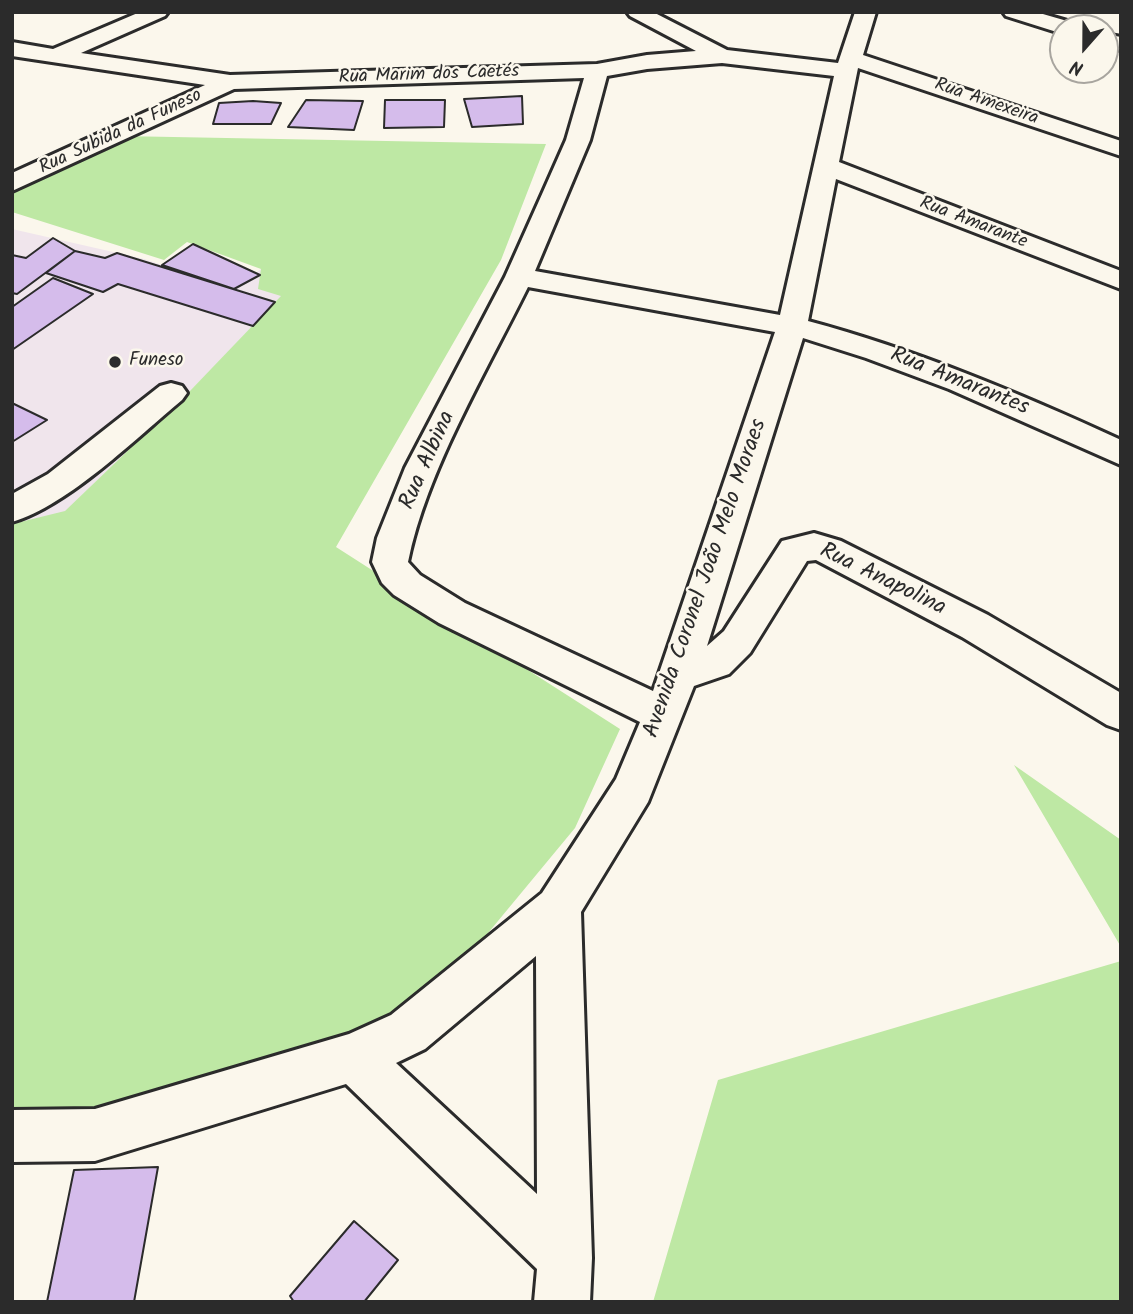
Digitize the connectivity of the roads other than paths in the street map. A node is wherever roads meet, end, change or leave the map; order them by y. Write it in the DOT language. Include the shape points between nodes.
graph roads {
  1 [pos="158,12"];
  2 [pos="637,12"];
  3 [pos="866,12"];
  4 [pos="1013,12"];
  5 [pos="1049,23"];
  6 [pos="12,49"];
  7 [pos="57,55"];
  8 [pos="722,56"];
  9 [pos="848,64"];
  10 [pos="597,71"];
  11 [pos="230,82"];
  12 [pos="1121,149"];
  13 [pos="826,166"];
  14 [pos="12,183"];
  15 [pos="519,277"];
  16 [pos="1121,281"];
  17 [pos="792,326"];
  18 [pos="171,393"];
  19 [pos="1121,454"];
  20 [pos="12,510"];
  21 [pos="679,676"];
  22 [pos="1121,713"];
  23 [pos="663,715"];
  24 [pos="558,908"];
  25 [pos="354,1057"];
  26 [pos="12,1136"];
  27 [pos="564,1280"];
  1 -- 7 [label="street"];
  2 -- 8 [label="street"];
  3 -- 9 [label="street, Avenida Coronel João Melo Moraes"];
  4 -- 5 [label="street"];
  6 -- 7 [label="street, Rua Marim dos Caetés"];
  7 -- 11 [label="street, Rua Marim dos Caetés"];
  8 -- 9 [label="street, Rua Marim dos Caetés"];
  8 -- 10 [label="street, Rua Marim dos Caetés"];
  9 -- 12 [label="street, Rua Amexeira"];
  9 -- 13 [label="street, Avenida Coronel João Melo Moraes"];
  10 -- 11 [label="street, Rua Marim dos Caetés"];
  10 -- 15 [label="street, Rua Albina" via="578,139"];
  11 -- 14 [label="street, Rua Subida da Funeso"];
  13 -- 16 [label="street, Rua Amarante"];
  13 -- 17 [label="street, Avenida Coronel João Melo Moraes"];
  15 -- 17 [label="street, Rua Amarantes"];
  15 -- 23 [label="street, Rua Albina" via="422,468 390,562 407,585 452,613"];
  17 -- 19 [label="street, Rua Amarantes" via="888,353"];
  17 -- 21 [label="street, Avenida Coronel João Melo Moraes"];
  18 -- 20 [label="street" via="60,482"];
  21 -- 22 [label="street, Rua Anapolina" via="715,663 737,642 795,550 814,546 975,626"];
  21 -- 23 [label="street, Avenida Coronel João Melo Moraes"];
  23 -- 24 [label="street, Avenida Coronel João Melo Moraes" via="633,789"];
  24 -- 25 [label="street, Avenida Coronel João Melo Moraes" via="408,1032"];
  24 -- 27 [label="street"];
  25 -- 26 [label="street, Avenida Coronel João Melo Moraes" via="94,1135"];
  25 -- 27 [label="street"];
}
